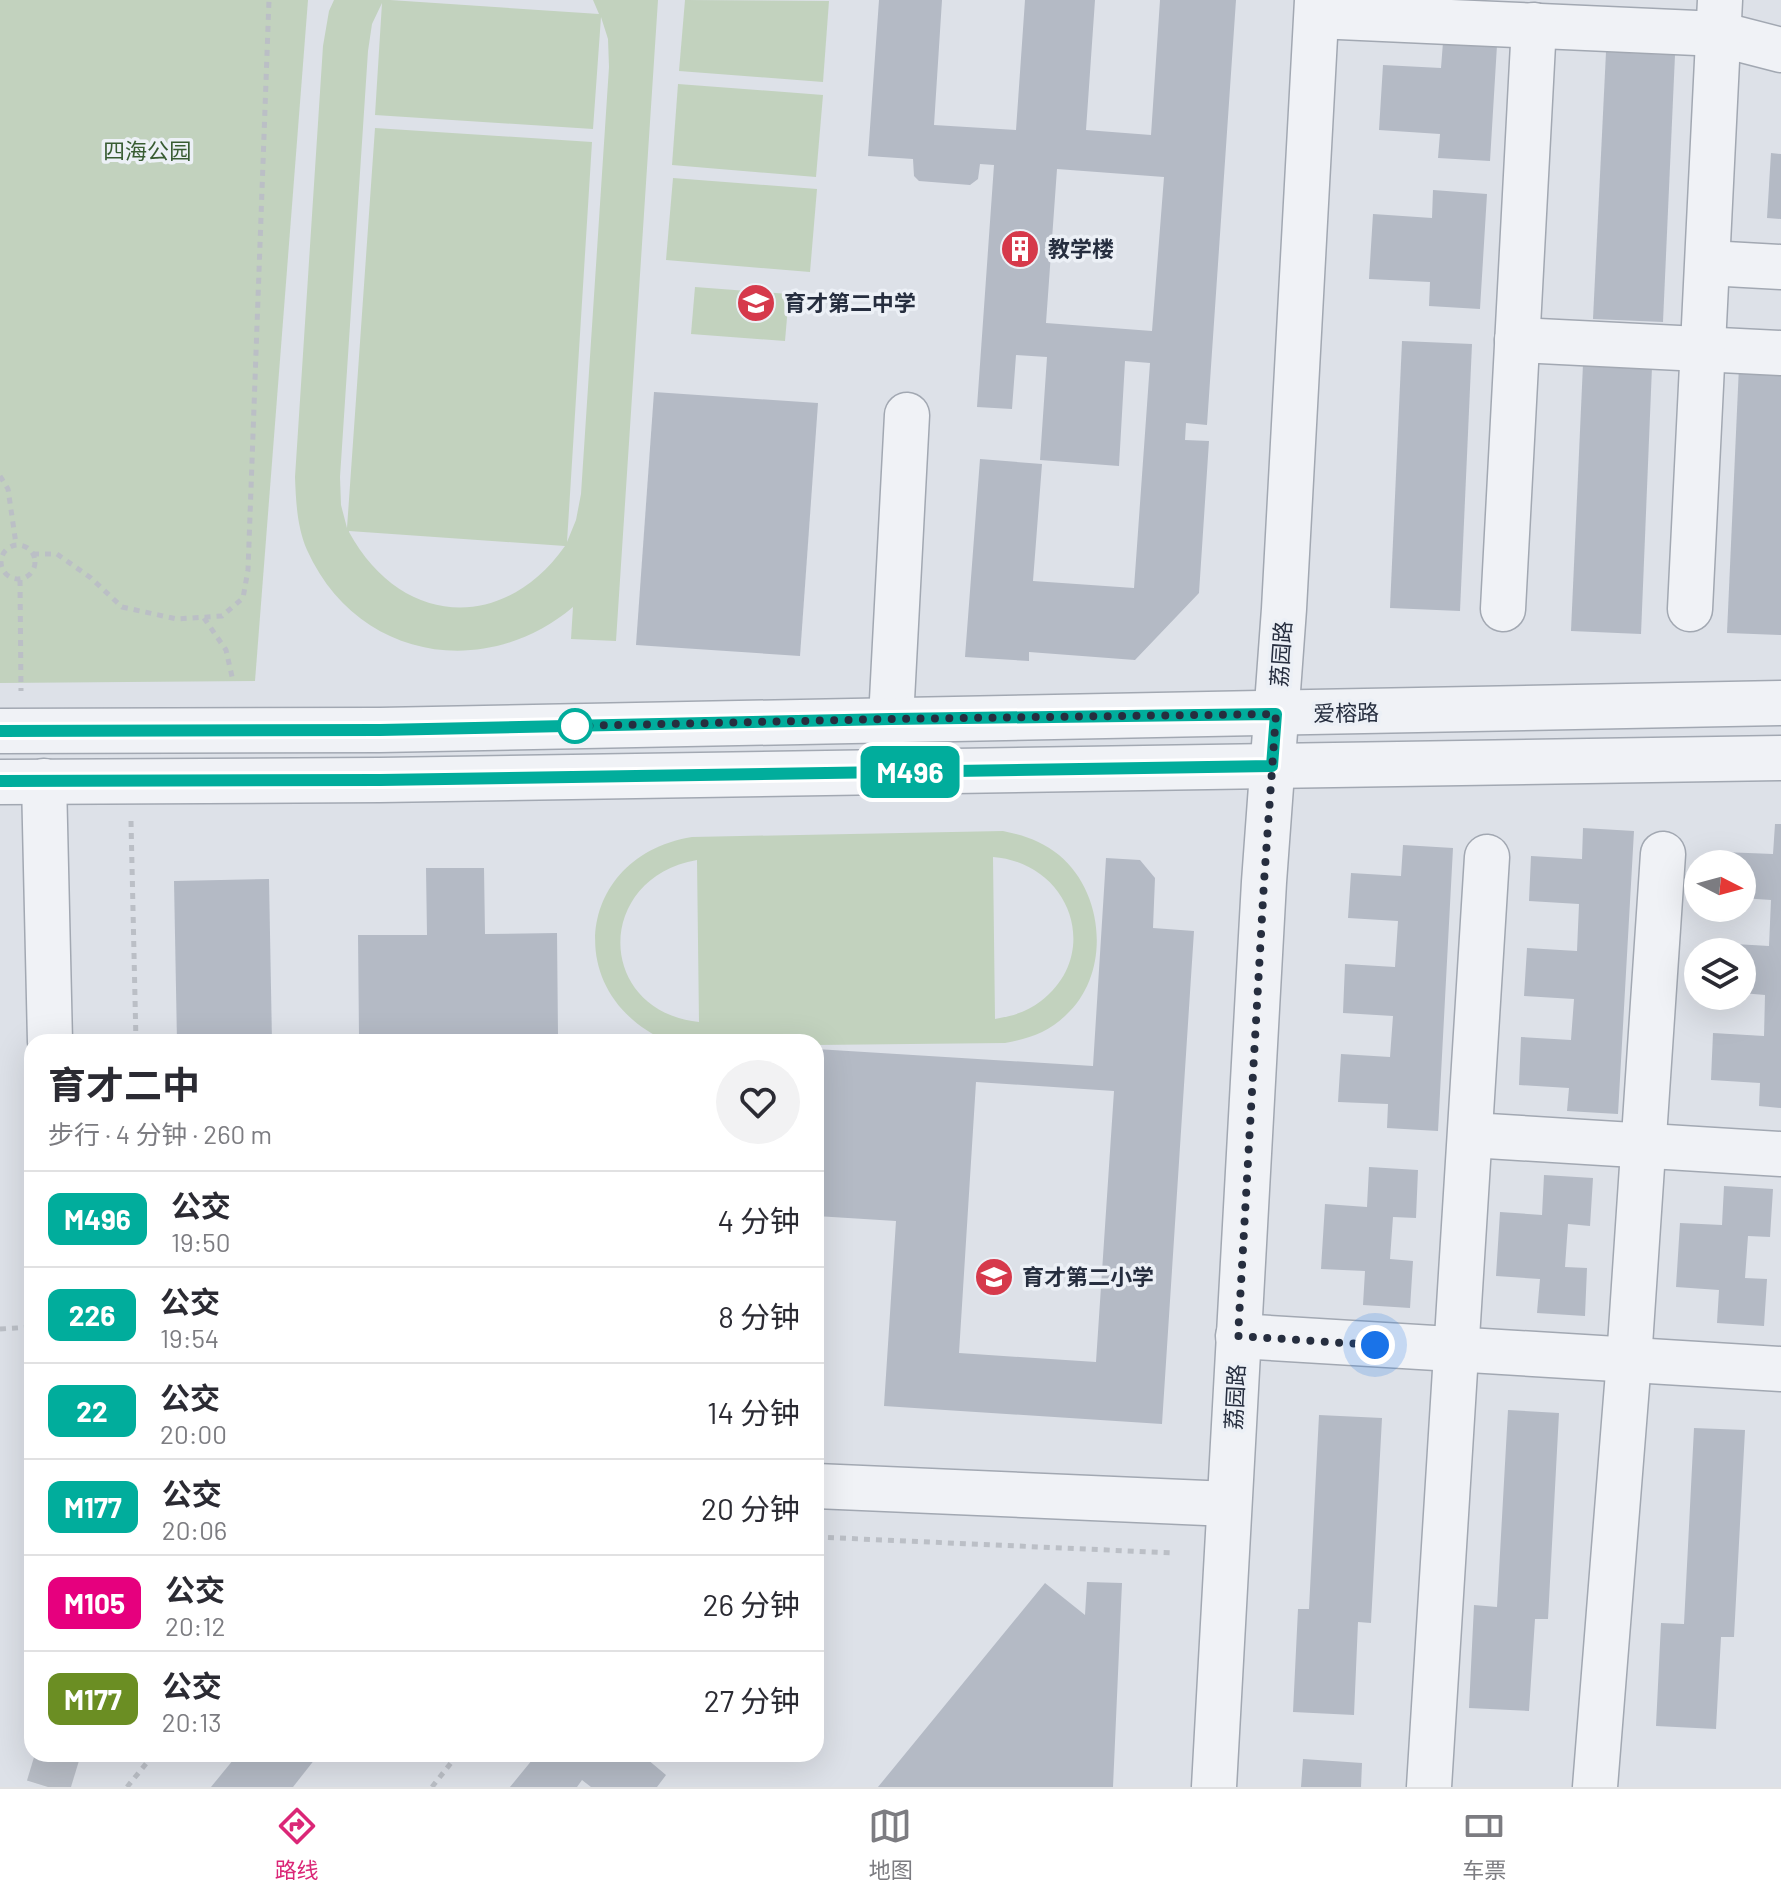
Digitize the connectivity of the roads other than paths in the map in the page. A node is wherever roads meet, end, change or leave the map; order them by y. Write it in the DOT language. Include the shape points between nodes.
graph roads {
  1 [pos="1317,8"];
  2 [pos="1514,16"];
  3 [pos="1720,17"];
  4 [pos="1781,50"];
  5 [pos="1708,263"];
  6 [pos="1781,267"];
  7 [pos="1517,340"];
  8 [pos="1703,349"];
  9 [pos="1781,353"];
  10 [pos="907,415"];
  11 [pos="1503,609"];
  12 [pos="1690,609"];
  13 [pos="1781,703"];
  14 [pos="1276,714"];
  15 [pos="11,716"];
  16 [pos="891,719"];
  17 [pos="380,730"];
  18 [pos="1781,758"];
  19 [pos="1272,766"];
  20 [pos="380,780"];
  21 [pos="44,781"];
  22 [pos="0,782"];
  23 [pos="1663,854"];
  24 [pos="1487,857"];
  25 [pos="50,1034"];
  26 [pos="1471,1135"];
  27 [pos="1644,1145"];
  28 [pos="1781,1154"];
  29 [pos="1238,1336"];
  30 [pos="1457,1350"];
  31 [pos="1629,1360"];
  32 [pos="1781,1369"];
  33 [pos="824,1486"];
  34 [pos="1229,1504"];
  35 [pos="1214,1787"];
  36 [pos="1429,1787"];
  37 [pos="1595,1787"];
  1 -- 2 [label="street"];
  1 -- 14 [label="street, 荔园路"];
  2 -- 3 [label="street"];
  2 -- 7 [label="street"];
  3 -- 4 [label="street"];
  3 -- 5 [label="street"];
  5 -- 6 [label="street"];
  5 -- 8 [label="street"];
  7 -- 8 [label="street"];
  7 -- 11 [label="street"];
  8 -- 9 [label="street"];
  8 -- 12 [label="street"];
  10 -- 16 [label="street"];
  13 -- 14 [label="street, 爱榕路"];
  14 -- 16 [label="street, 爱榕路"];
  14 -- 19 [label="street, 荔园路"];
  15 -- 17 [label="street, 爱榕路"];
  16 -- 17 [label="street, 爱榕路"];
  17 -- 20 [label="street"];
  18 -- 19 [label="street"];
  19 -- 20 [label="street"];
  19 -- 29 [label="street, 荔园路"];
  20 -- 21 [label="street"];
  21 -- 22 [label="street"];
  21 -- 25 [label="street"];
  23 -- 27 [label="street"];
  24 -- 26 [label="street"];
  26 -- 27 [label="street"];
  26 -- 30 [label="street"];
  27 -- 28 [label="street"];
  27 -- 31 [label="street"];
  29 -- 30 [label="street"];
  29 -- 34 [label="street, 荔园路"];
  30 -- 31 [label="street"];
  30 -- 36 [label="street"];
  31 -- 32 [label="street"];
  31 -- 37 [label="street"];
  33 -- 34 [label="street"];
  34 -- 35 [label="street, 荔园路"];
}
